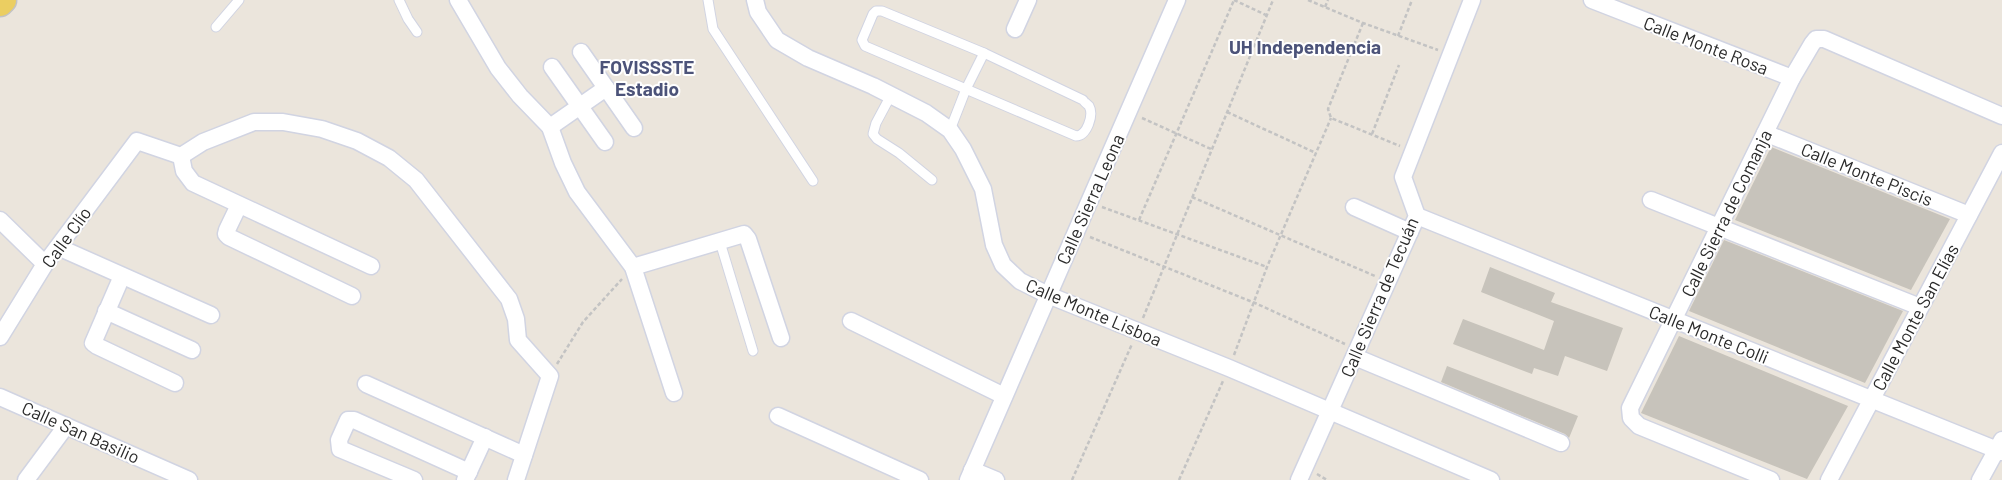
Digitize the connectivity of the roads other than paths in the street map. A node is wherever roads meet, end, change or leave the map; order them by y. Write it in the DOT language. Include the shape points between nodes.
graph roads {
  1 [pos="3,0"];
  2 [pos="239,0"];
  3 [pos="400,0"];
  4 [pos="458,0"];
  5 [pos="708,0"];
  6 [pos="755,0"];
  7 [pos="1028,0"];
  8 [pos="1176,0"];
  9 [pos="1472,0"];
  10 [pos="1592,0"];
  11 [pos="0,3"];
  12 [pos="216,27"];
  13 [pos="1015,29"];
  14 [pos="417,32"];
  15 [pos="580,52"];
  16 [pos="984,53"];
  17 [pos="552,67"];
  18 [pos="1792,78"];
  19 [pos="606,88"];
  20 [pos="966,88"];
  21 [pos="891,95"];
  22 [pos="580,106"];
  23 [pos="2002,116"];
  24 [pos="550,127"];
  25 [pos="634,128"];
  26 [pos="950,130"];
  27 [pos="1765,134"];
  28 [pos="605,142"];
  29 [pos="2002,153"];
  30 [pos="181,156"];
  31 [pos="932,180"];
  32 [pos="813,181"];
  33 [pos="1651,200"];
  34 [pos="239,205"];
  35 [pos="1354,207"];
  36 [pos="1969,215"];
  37 [pos="1417,216"];
  38 [pos="0,220"];
  39 [pos="1719,227"];
  40 [pos="1410,232"];
  41 [pos="720,242"];
  42 [pos="58,247"];
  43 [pos="45,264"];
  44 [pos="371,266"];
  45 [pos="632,267"];
  46 [pos="122,276"];
  47 [pos="1048,295"];
  48 [pos="352,296"];
  49 [pos="1920,307"];
  50 [pos="106,311"];
  51 [pos="210,315"];
  52 [pos="1674,320"];
  53 [pos="851,322"];
  54 [pos="0,337"];
  55 [pos="781,338"];
  56 [pos="192,350"];
  57 [pos="753,351"];
  58 [pos="1356,353"];
  59 [pos="175,383"];
  60 [pos="366,384"];
  61 [pos="674,392"];
  62 [pos="1004,396"];
  63 [pos="0,397"];
  64 [pos="1872,400"];
  65 [pos="1331,412"];
  66 [pos="778,416"];
  67 [pos="66,426"];
  68 [pos="485,437"];
  69 [pos="1561,443"];
  70 [pos="2000,448"];
  71 [pos="524,455"];
  72 [pos="157,474"];
  73 [pos="970,475"];
  74 [pos="467,476"];
  75 [pos="26,480"];
  76 [pos="189,480"];
  77 [pos="414,480"];
  78 [pos="516,480"];
  79 [pos="920,480"];
  80 [pos="996,480"];
  81 [pos="1299,480"];
  82 [pos="1491,480"];
  83 [pos="1771,480"];
  84 [pos="1829,480"];
  85 [pos="1980,480"];
  1 -- 11 [label="main road"];
  2 -- 12 [label="lane"];
  3 -- 14 [label="lane"];
  4 -- 24 [label="street" via="498,68"];
  5 -- 32 [label="lane" via="713,29"];
  6 -- 21 [label="street, Calle Monte Lisboa" via="758,12 777,40 808,58"];
  7 -- 13 [label="street"];
  8 -- 47 [label="street, Calle Sierra Leona"];
  9 -- 37 [label="street, Calle Sierra de Tecuán" via="1403,177"];
  10 -- 18 [label="street, Calle Monte Rosa"];
  15 -- 19 [label="street"];
  16 -- 20 [label="lane"];
  16 -- 20 [label="lane" via="882,11 873,14 862,40 865,46"];
  16 -- 20 [label="lane" via="1083,100 1090,112 1084,133 1076,136"];
  17 -- 22 [label="street"];
  18 -- 23 [label="street, Calle Sierra de Comanja" via="1816,39 1824,39"];
  18 -- 27 [label="street, Calle Sierra de Comanja"];
  19 -- 22 [label="street"];
  19 -- 25 [label="street"];
  20 -- 26 [label="lane"];
  21 -- 26 [label="street, Calle Monte Lisboa"];
  21 -- 31 [label="lane" via="873,134"];
  22 -- 24 [label="street"];
  22 -- 28 [label="street"];
  24 -- 45 [label="street" via="562,163 577,192"];
  26 -- 47 [label="street, Calle Monte Lisboa" via="984,189 994,245 1002,265 1020,281"];
  27 -- 36 [label="street, Calle Monte Piscis"];
  27 -- 39 [label="street, Calle Sierra de Comanja"];
  29 -- 36 [label="street, Calle Monte San Elías"];
  30 -- 34 [label="street" via="190,180"];
  30 -- 42 [label="street, Calle Clío" via="137,141"];
  30 -- 71 [label="street" via="203,142 254,122 283,122 322,129 357,141 389,158 416,180 510,299 518,340 550,376"];
  33 -- 39 [label="street"];
  34 -- 44 [label="street"];
  34 -- 48 [label="street" via="227,230 229,237"];
  35 -- 40 [label="street"];
  36 -- 49 [label="street, Calle Monte San Elías"];
  37 -- 40 [label="street, Calle Sierra de Tecuán"];
  37 -- 52 [label="street, Calle Monte Colli"];
  38 -- 43 [label="street"];
  39 -- 49 [label="street"];
  39 -- 52 [label="street, Calle Sierra de Comanja"];
  40 -- 58 [label="street, Calle Sierra de Tecuán"];
  41 -- 45 [label="street"];
  41 -- 55 [label="street" via="744,234 748,239"];
  41 -- 57 [label="lane"];
  42 -- 43 [label="street, Calle Clío"];
  42 -- 46 [label="street"];
  43 -- 54 [label="street, Calle Clío"];
  45 -- 61 [label="street"];
  46 -- 50 [label="street"];
  46 -- 51 [label="street"];
  47 -- 62 [label="street, Calle Sierra Leona"];
  47 -- 65 [label="street, Calle Monte Lisboa"];
  49 -- 64 [label="street, Calle Monte San Elías"];
  50 -- 56 [label="street"];
  50 -- 59 [label="street" via="93,343"];
  52 -- 64 [label="street, Calle Monte Colli"];
  52 -- 83 [label="street, Calle Sierra de Comanja" via="1630,408 1631,418 1639,426"];
  53 -- 62 [label="street"];
  58 -- 65 [label="street, Calle Sierra de Tecuán"];
  58 -- 69 [label="street"];
  60 -- 68 [label="street"];
  62 -- 73 [label="street, Calle Sierra Leona"];
  63 -- 67 [label="street, Calle San Basilio"];
  64 -- 70 [label="street, Calle Monte Colli"];
  64 -- 84 [label="street, Calle Monte San Elías"];
  65 -- 81 [label="street, Calle Sierra de Tecuán"];
  65 -- 82 [label="street, Calle Monte Lisboa"];
  66 -- 79 [label="street"];
  67 -- 72 [label="street, Calle San Basilio"];
  67 -- 75 [label="street"];
  68 -- 71 [label="street"];
  68 -- 74 [label="street"];
  70 -- 85 [label="street"];
  71 -- 78 [label="street"];
  72 -- 76 [label="street, Calle San Basilio"];
  73 -- 80 [label="street"];
  74 -- 77 [label="street" via="354,420 348,420 338,443 340,449"];
}
